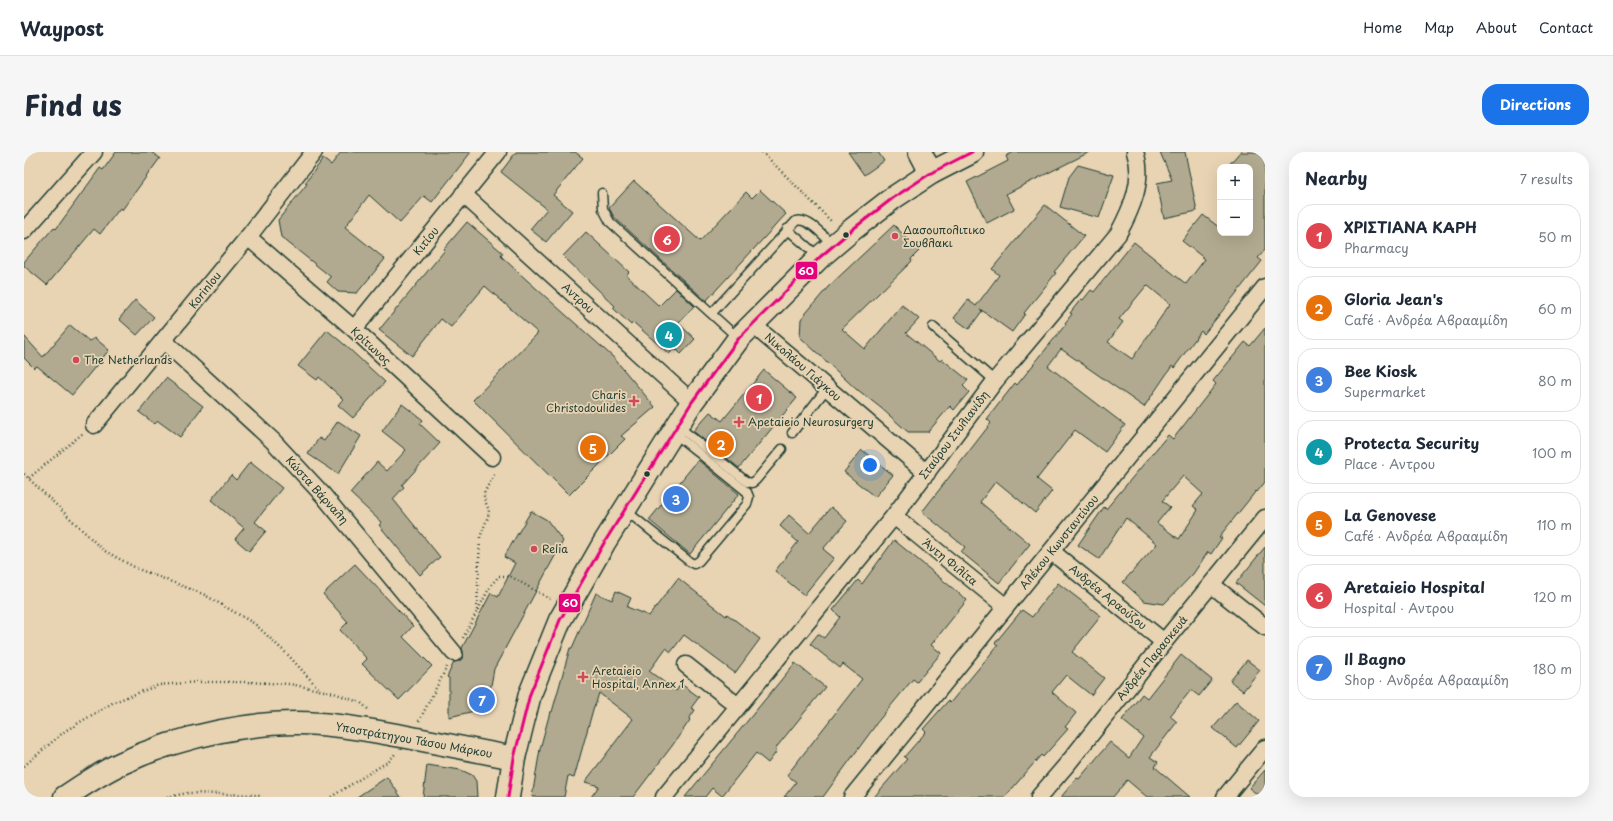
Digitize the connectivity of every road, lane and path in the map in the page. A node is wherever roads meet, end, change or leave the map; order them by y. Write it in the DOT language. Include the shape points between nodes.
graph roads {
  1 [pos="94,152"];
  2 [pos="314,152"];
  3 [pos="498,152"];
  4 [pos="762,152"];
  5 [pos="920,152"];
  6 [pos="972,152"];
  7 [pos="1135,152"];
  8 [pos="931,173"];
  9 [pos="602,193"];
  10 [pos="463,194"];
  11 [pos="787,229"];
  12 [pos="24,231"];
  13 [pos="248,237"];
  14 [pos="833,246"];
  15 [pos="1265,287"];
  16 [pos="712,313"];
  17 [pos="933,327"];
  18 [pos="354,329"];
  19 [pos="746,331"];
  20 [pos="164,341"];
  21 [pos="995,381"];
  22 [pos="827,388"];
  23 [pos="692,402"];
  24 [pos="94,425"];
  25 [pos="675,429"];
  26 [pos="792,433"];
  27 [pos="782,449"];
  28 [pos="492,457"];
  29 [pos="927,473"];
  30 [pos="24,474"];
  31 [pos="28,478"];
  32 [pos="624,510"];
  33 [pos="894,516"];
  34 [pos="1265,518"];
  35 [pos="1052,552"];
  36 [pos="1212,585"];
  37 [pos="1006,607"];
  38 [pos="566,608"];
  39 [pos="477,612"];
  40 [pos="1265,627"];
  41 [pos="1164,642"];
  42 [pos="454,653"];
  43 [pos="686,665"];
  44 [pos="320,690"];
  45 [pos="738,706"];
  46 [pos="381,732"];
  47 [pos="410,738"];
  48 [pos="1265,748"];
  49 [pos="514,758"];
  50 [pos="24,766"];
  51 [pos="65,797"];
  52 [pos="167,797"];
  53 [pos="261,797"];
  54 [pos="331,797"];
  55 [pos="508,797"];
  56 [pos="664,797"];
  57 [pos="852,797"];
  58 [pos="1039,797"];
  59 [pos="1225,797"];
  1 -- 12 [label="street"];
  2 -- 13 [label="street, Korinlou"];
  3 -- 10 [label="street, Κιτίου"];
  4 -- 14 [label="path"];
  5 -- 8 [label="main road"];
  6 -- 8 [label="main road"];
  7 -- 21 [label="street, Σταύρου Στυλιανίδη" via="1137,186 1127,218 1118,234"];
  8 -- 14 [label="main road" via="893,198"];
  9 -- 16 [label="lane" via="603,209 610,222"];
  10 -- 18 [label="street, Κιτίου"];
  10 -- 23 [label="street, Αντρου"];
  11 -- 14 [label="lane"];
  11 -- 14 [label="lane" via="796,220 806,220"];
  11 -- 16 [label="lane"];
  13 -- 18 [label="street, Κρίτωνος"];
  13 -- 20 [label="street, Korinlou"];
  14 -- 19 [label="main road"];
  15 -- 35 [label="street, Αλέκου Κωνσταντίνου"];
  16 -- 19 [label="lane"];
  17 -- 21 [label="lane"];
  18 -- 28 [label="street, Κρίτωνος"];
  19 -- 22 [label="street, Νικολάου Γιάγκου"];
  19 -- 23 [label="main road"];
  20 -- 24 [label="street, Korinlou"];
  20 -- 42 [label="street, Κώστα Βάρναλη" via="278,446 323,495"];
  21 -- 29 [label="street, Σταύρου Στυλιανίδη"];
  22 -- 26 [label="lane"];
  22 -- 29 [label="street, Νικολάου Γιάγκου"];
  23 -- 25 [label="main road"];
  24 -- 31 [label="path"];
  25 -- 27 [label="lane" via="747,482 752,483"];
  25 -- 32 [label="main road"];
  25 -- 32 [label="lane" via="747,492 747,504 694,564"];
  28 -- 39 [label="path" via="496,472 484,493 489,510 480,537"];
  29 -- 33 [label="street, Σταύρου Στυλιανίδη"];
  30 -- 31 [label="path"];
  31 -- 44 [label="path" via="103,550 138,569 203,594 255,624"];
  32 -- 38 [label="main road"];
  33 -- 37 [label="street, Άντη Φιλίτα"];
  33 -- 45 [label="street, Σταύρου Στυλιανίδη"];
  34 -- 36 [label="street, Ανδρέα Παρασκευά"];
  35 -- 37 [label="street, Αλέκου Κωνσταντίνου"];
  35 -- 41 [label="street, Ανδρέα Αραούζου"];
  36 -- 40 [label="street"];
  36 -- 41 [label="street, Ανδρέα Παρασκευά"];
  37 -- 57 [label="street, Αλέκου Κωνσταντίνου"];
  38 -- 39 [label="path" via="510,576 499,576 491,585"];
  38 -- 49 [label="main road" via="530,694"];
  39 -- 42 [label="path"];
  41 -- 58 [label="street, Ανδρέα Παρασκευά"];
  42 -- 47 [label="path"];
  43 -- 45 [label="street"];
  44 -- 46 [label="path" via="361,704 376,717"];
  44 -- 50 [label="path" via="290,684 246,682 159,685 114,702 65,731"];
  45 -- 56 [label="street, Σταύρου Στυλιανίδη"];
  46 -- 47 [label="main road, Υποστράτηγου Τάσου Μάρκου"];
  46 -- 51 [label="main road, Υποστράτηγου Τάσου Μάρκου" via="319,723 281,724 197,737 156,749 121,764"];
  47 -- 49 [label="main road, Υποστράτηγου Τάσου Μάρκου"];
  47 -- 54 [label="path" via="389,761"];
  48 -- 59 [label="street"];
  49 -- 55 [label="main road"];
  52 -- 53 [label="path" via="188,793"];
}
